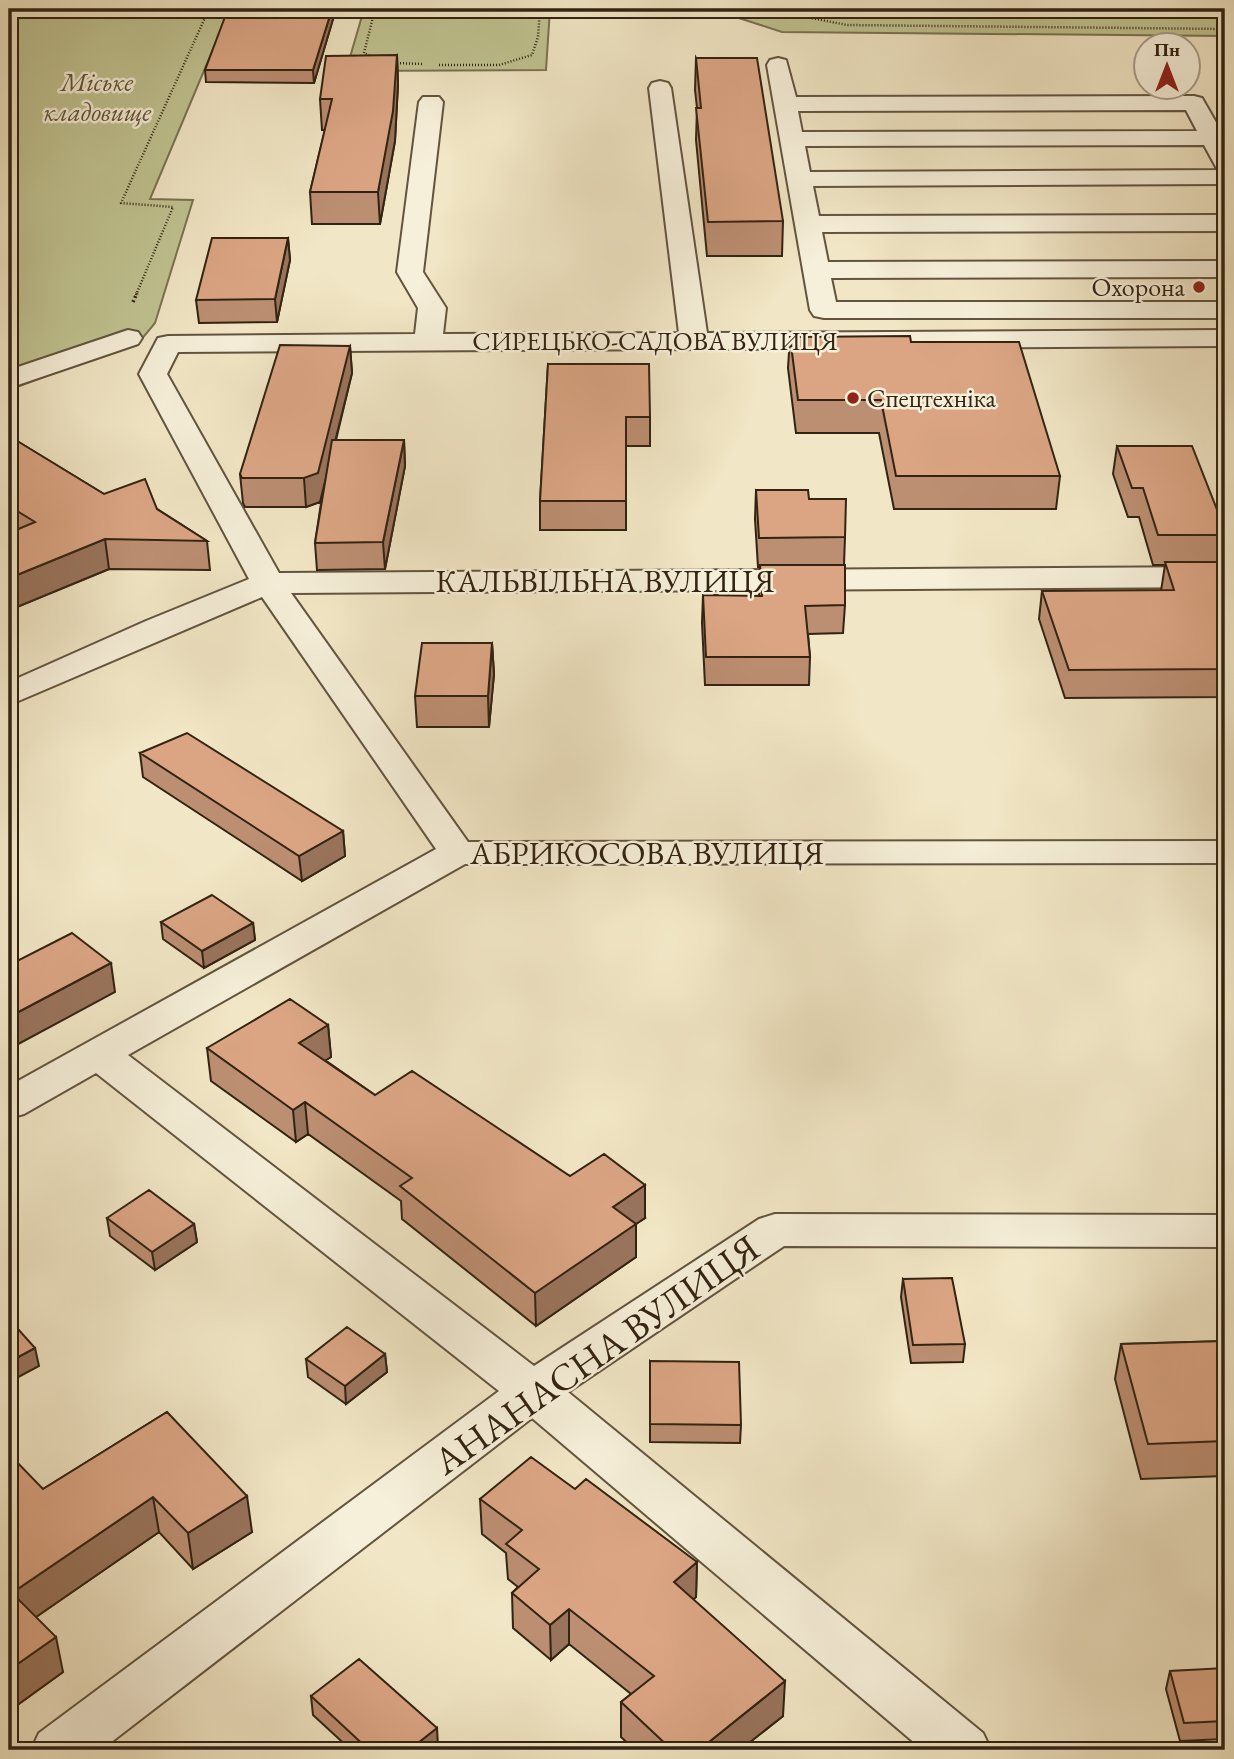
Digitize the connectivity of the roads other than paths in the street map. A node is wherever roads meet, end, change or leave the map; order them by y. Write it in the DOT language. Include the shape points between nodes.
graph roads {
  1 [pos="778,65"];
  2 [pos="660,88"];
  3 [pos="431,102"];
  4 [pos="785,104"];
  5 [pos="1213,138"];
  6 [pos="792,139"];
  7 [pos="1225,162"];
  8 [pos="1225,177"];
  9 [pos="800,179"];
  10 [pos="1225,223"];
  11 [pos="808,224"];
  12 [pos="1225,269"];
  13 [pos="817,270"];
  14 [pos="1225,310"];
  15 [pos="128,338"];
  16 [pos="1225,338"];
  17 [pos="694,341"];
  18 [pos="428,343"];
  19 [pos="107,360"];
  20 [pos="9,379"];
  21 [pos="9,398"];
  22 [pos="1225,577"];
  23 [pos="268,583"];
  24 [pos="9,695"];
  25 [pos="1225,852"];
  26 [pos="457,853"];
  27 [pos="99,1054"];
  28 [pos="9,1104"];
  29 [pos="1225,1231"];
  30 [pos="533,1391"];
  31 [pos="59,1750"];
  32 [pos="963,1750"];
  1 -- 4 [label="street"];
  2 -- 17 [label="street"];
  3 -- 18 [label="street" via="410,272 432,308"];
  4 -- 5 [label="street" via="1194,103"];
  4 -- 6 [label="street"];
  5 -- 6 [label="street"];
  5 -- 7 [label="street"];
  6 -- 9 [label="street"];
  8 -- 9 [label="street"];
  9 -- 11 [label="street"];
  10 -- 11 [label="street"];
  11 -- 13 [label="street"];
  12 -- 13 [label="street"];
  13 -- 14 [label="street" via="824,310"];
  15 -- 20 [label="street"];
  16 -- 17 [label="street, СИРЕЦЬКО-САДОВА ВУЛИЦЯ"];
  17 -- 18 [label="street, СИРЕЦЬКО-САДОВА ВУЛИЦЯ"];
  18 -- 23 [label="street, СИРЕЦЬКО-САДОВА ВУЛИЦЯ" via="168,344 153,374"];
  19 -- 21 [label="street"];
  22 -- 23 [label="street, КАЛЬВІЛЬНА ВУЛИЦЯ"];
  23 -- 24 [label="street, КАЛЬВІЛЬНА ВУЛИЦЯ"];
  23 -- 26 [label="street"];
  25 -- 26 [label="street, АБРИКОСОВА ВУЛИЦЯ"];
  26 -- 27 [label="street, АБРИКОСОВА ВУЛИЦЯ"];
  27 -- 28 [label="street, АБРИКОСОВА ВУЛИЦЯ"];
  27 -- 30 [label="street"];
  29 -- 30 [label="street, АНАНАСНА ВУЛИЦЯ" via="775,1230"];
  30 -- 31 [label="street, АНАНАСНА ВУЛИЦЯ"];
  30 -- 32 [label="street"];
}
